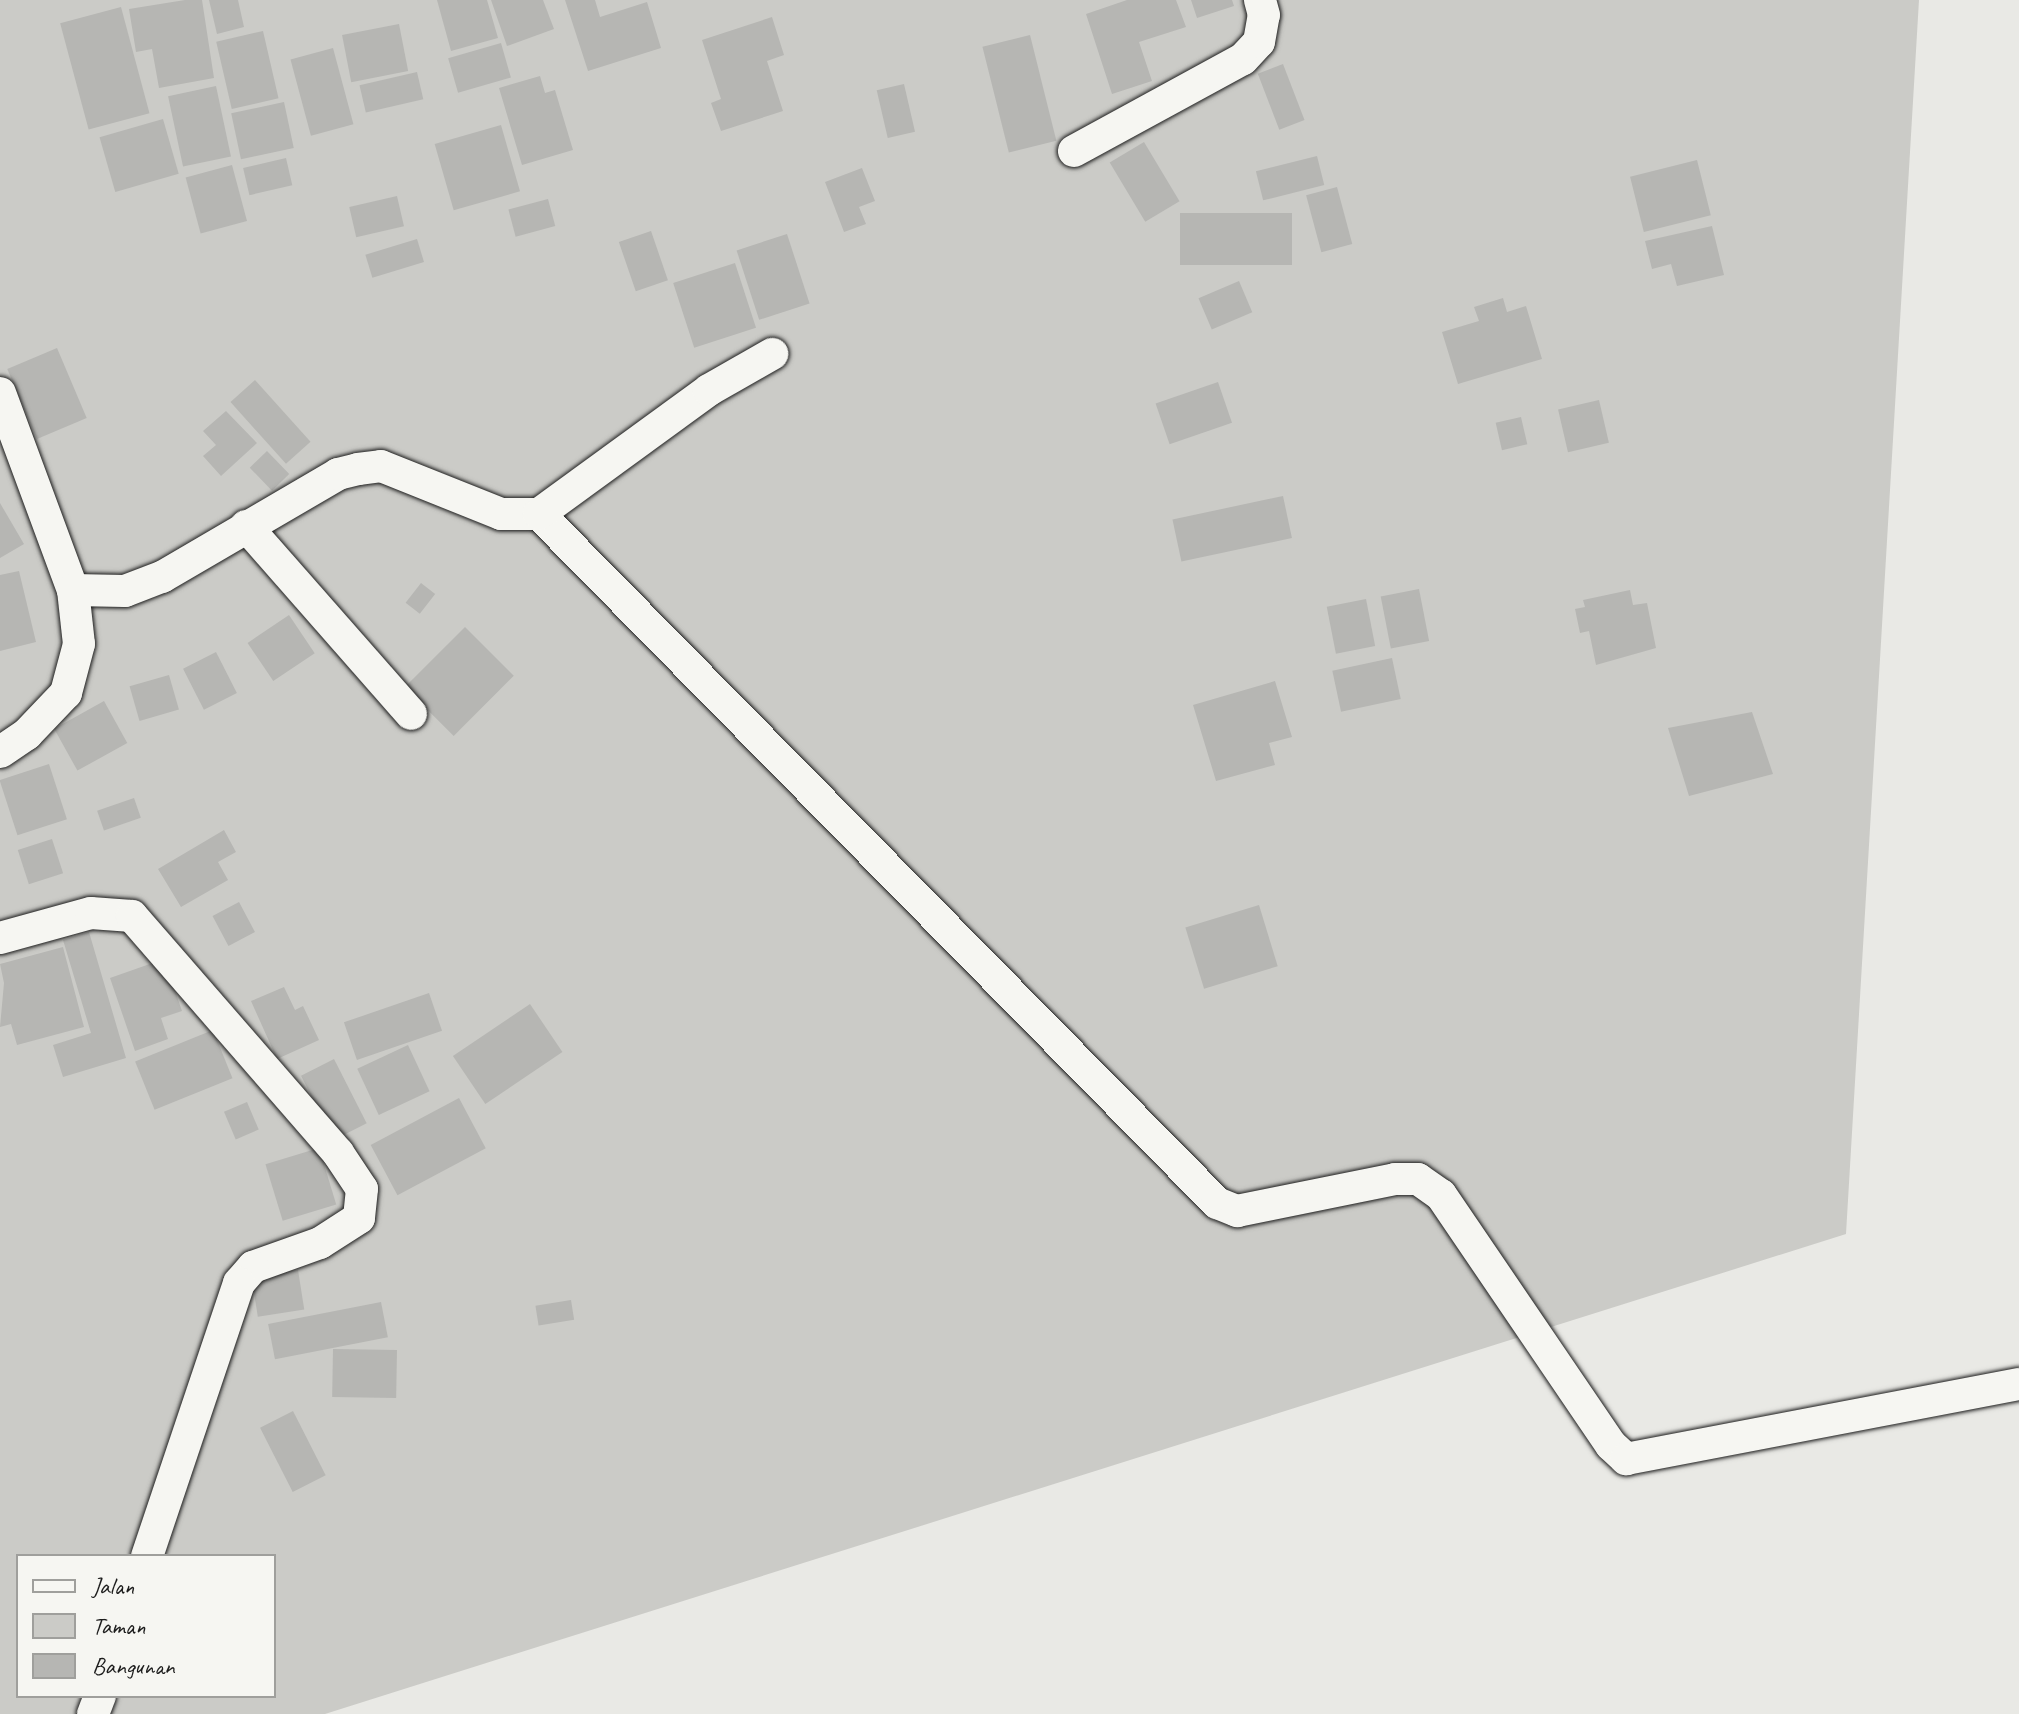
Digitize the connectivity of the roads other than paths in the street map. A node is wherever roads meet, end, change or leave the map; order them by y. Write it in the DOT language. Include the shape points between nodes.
graph roads {
  1 [pos="1260,0"];
  2 [pos="1074,151"];
  3 [pos="772,354"];
  4 [pos="0,393"];
  5 [pos="539,514"];
  6 [pos="246,526"];
  7 [pos="73,590"];
  8 [pos="411,714"];
  9 [pos="0,752"];
  10 [pos="0,938"];
  11 [pos="2019,1384"];
  12 [pos="148,1554"];
  1 -- 2 [label="street" via="1264,15 1259,42 1243,59"];
  3 -- 5 [label="street" via="709,390"];
  4 -- 7 [label="street"];
  5 -- 6 [label="street" via="501,514 381,466 338,474"];
  5 -- 11 [label="street" via="1217,1203 1237,1211 1395,1179 1418,1179 1441,1195 1611,1445 1626,1459"];
  6 -- 7 [label="street" via="162,577 125,591"];
  6 -- 8 [label="street"];
  7 -- 9 [label="street" via="79,644 66,693 27,734"];
  10 -- 12 [label="street" via="91,913 132,916 338,1153 362,1189 359,1218 320,1243 253,1267 239,1283"];
}
